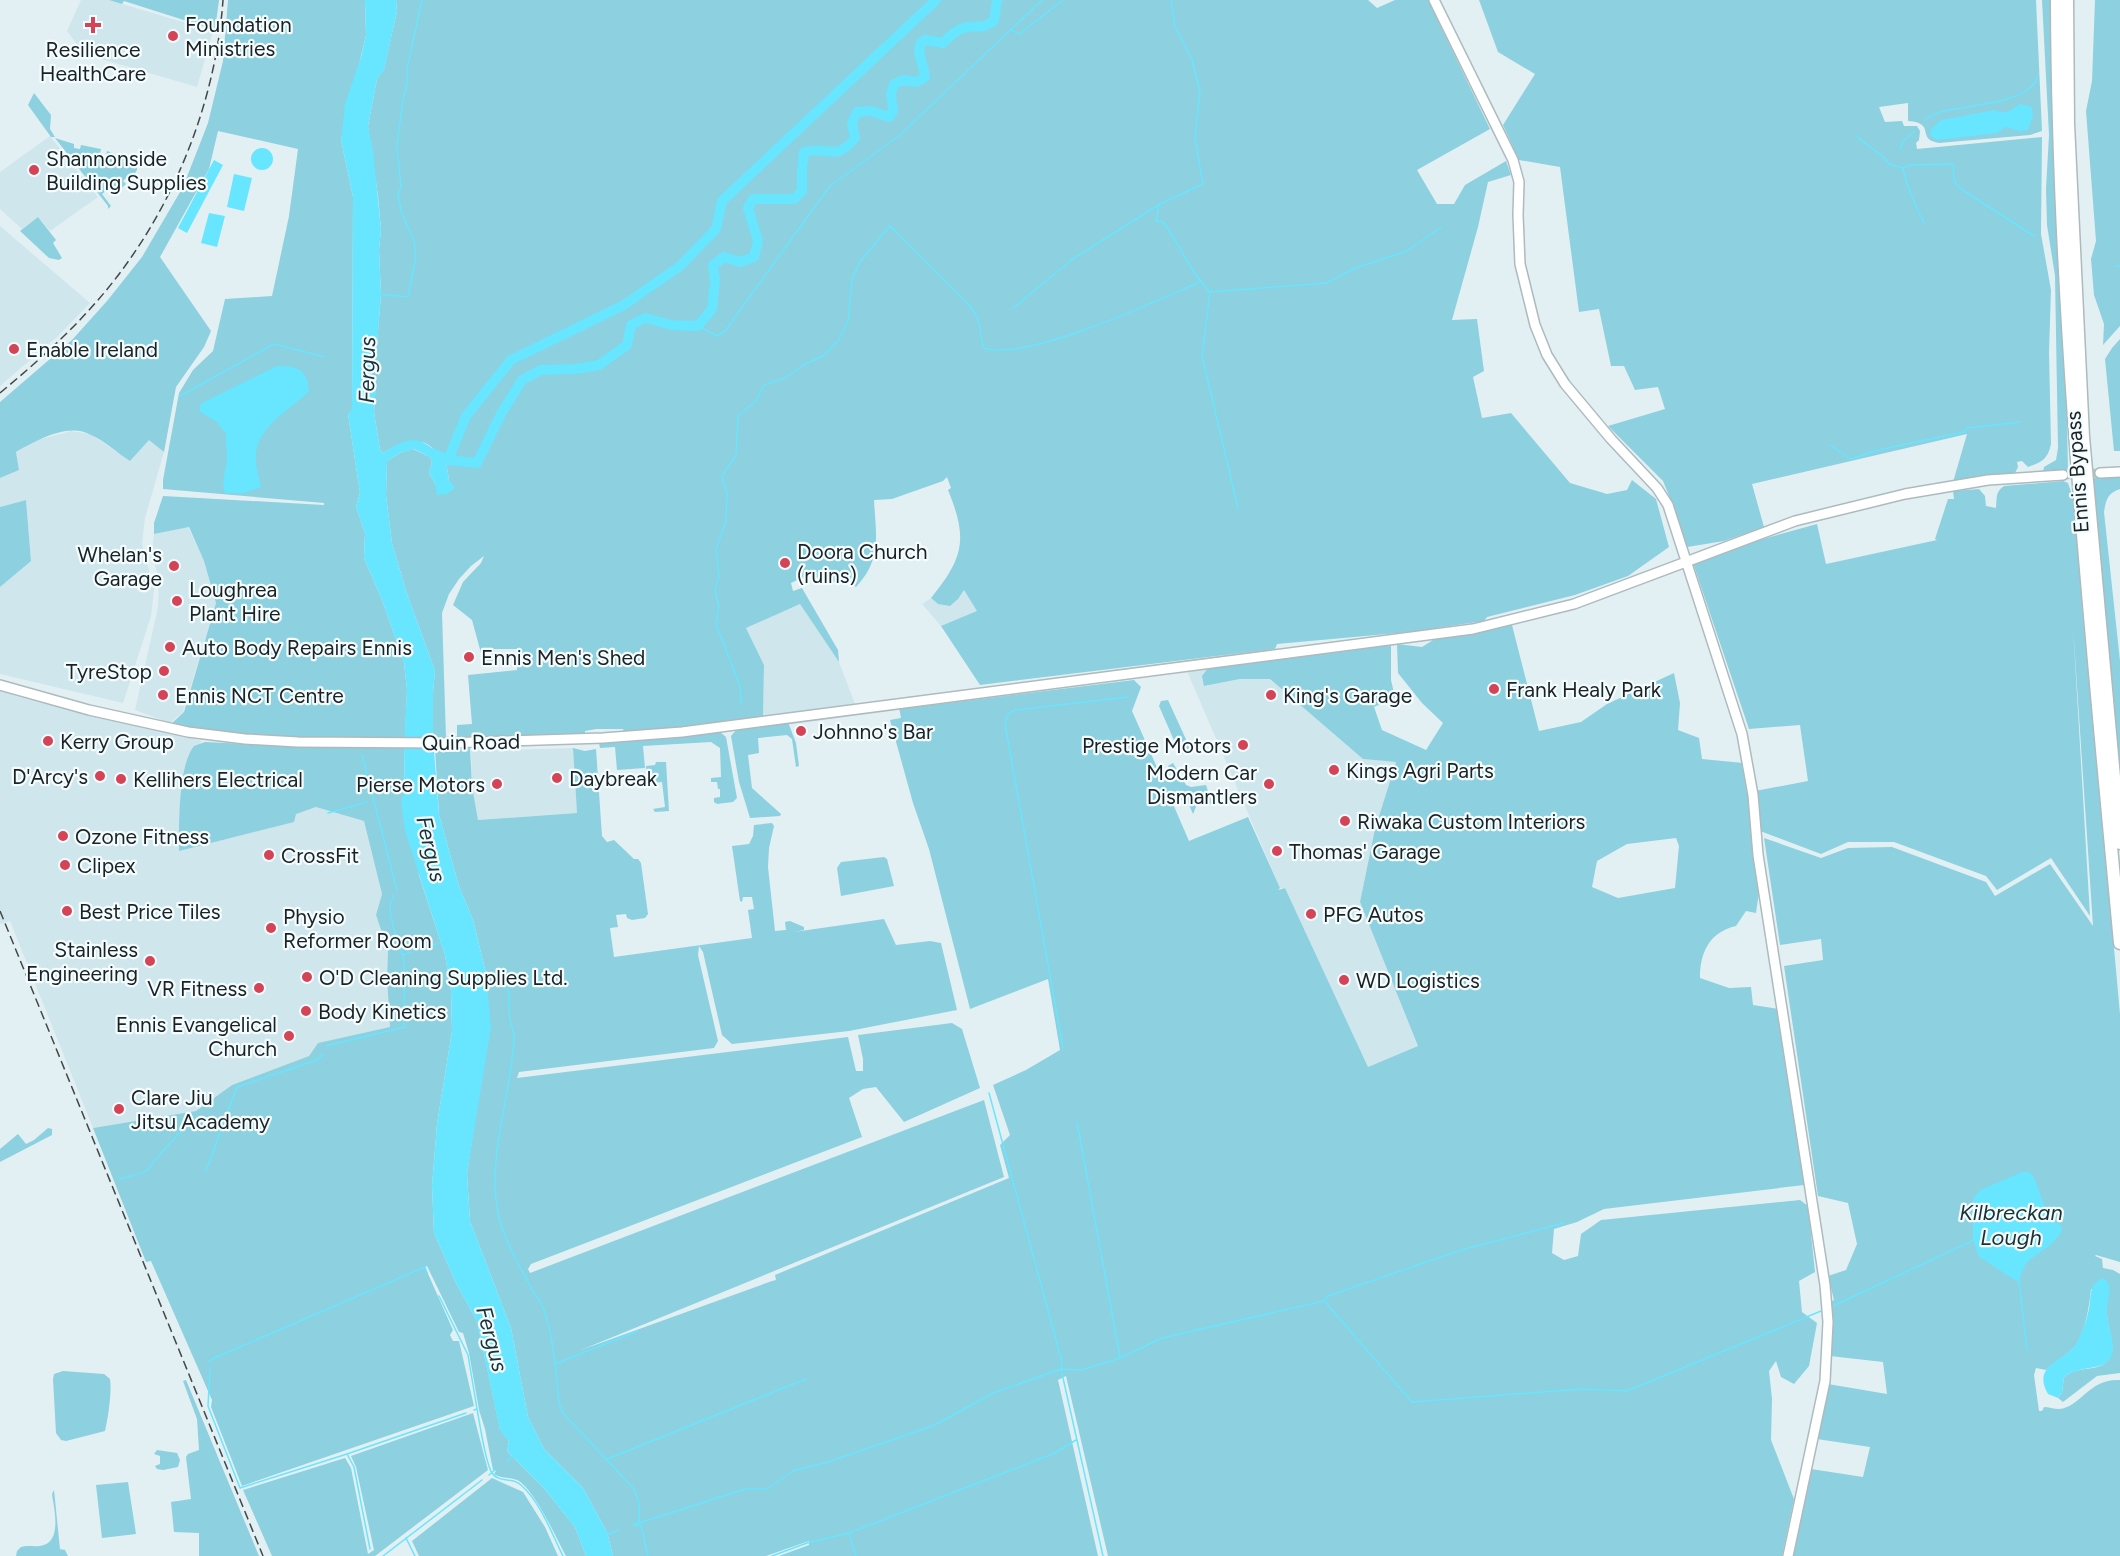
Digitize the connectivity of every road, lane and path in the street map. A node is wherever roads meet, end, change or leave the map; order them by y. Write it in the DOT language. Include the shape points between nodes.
graph roads {
  1 [pos="1434,0"];
  2 [pos="2057,0"];
  3 [pos="2067,0"];
  4 [pos="2120,472"];
  5 [pos="2100,473"];
  6 [pos="2063,475"];
  7 [pos="1685,561"];
  8 [pos="0,685"];
  9 [pos="2120,843"];
  10 [pos="2120,943"];
  11 [pos="1788,1556"];
  1 -- 7 [label="main road" via="1513,160 1518,182 1520,264 1547,356 1582,406 1657,488 1668,505"];
  2 -- 10 [label="highway, Ennis Bypass" via="2069,369"];
  3 -- 9 [label="highway, Ennis Bypass" via="2083,437"];
  4 -- 5 [label="main road"];
  6 -- 7 [label="main road, Quin Road" via="1988,480 1905,494 1795,520"];
  7 -- 8 [label="main road, Quin Road" via="1574,604 1473,629 682,732 603,738 443,743 297,742 214,736 88,710"];
  7 -- 11 [label="main road" via="1748,760 1758,855 1825,1285 1825,1381"];
}
